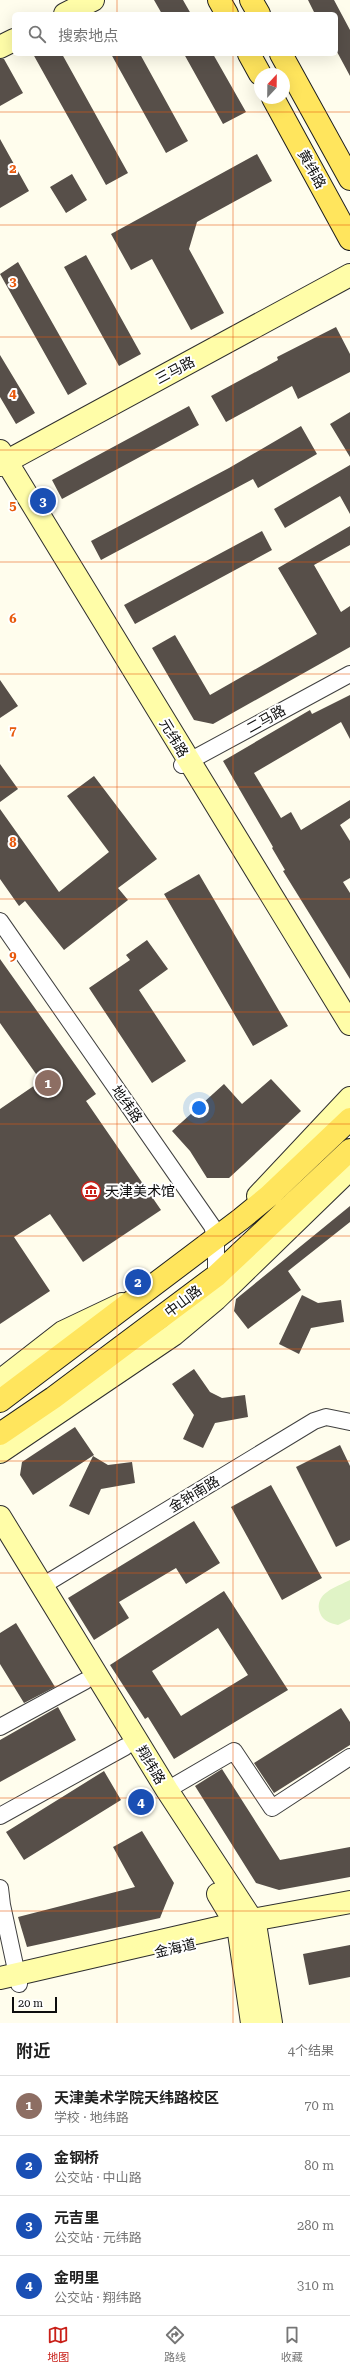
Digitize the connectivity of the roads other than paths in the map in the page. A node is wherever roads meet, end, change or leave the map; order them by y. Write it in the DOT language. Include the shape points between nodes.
graph roads {
  1 [pos="93,0"];
  2 [pos="220,0"];
  3 [pos="251,0"];
  4 [pos="69,12"];
  5 [pos="226,12"];
  6 [pos="258,12"];
  7 [pos="12,41"];
  8 [pos="0,47"];
  9 [pos="250,56"];
  10 [pos="282,56"];
  11 [pos="257,68"];
  12 [pos="276,104"];
  13 [pos="350,179"];
  14 [pos="350,239"];
  15 [pos="350,275"];
  16 [pos="350,287"];
  17 [pos="7,466"];
  18 [pos="350,674"];
  19 [pos="185,763"];
  20 [pos="0,921"];
  21 [pos="350,1024"];
  22 [pos="350,1037"];
  23 [pos="350,1098"];
  24 [pos="350,1119"];
  25 [pos="350,1150"];
  26 [pos="350,1169"];
  27 [pos="240,1219"];
  28 [pos="216,1239"];
  29 [pos="216,1276"];
  30 [pos="134,1299"];
  31 [pos="216,1299"];
  32 [pos="0,1381"];
  33 [pos="0,1401"];
  34 [pos="350,1422"];
  35 [pos="1,1438"];
  36 [pos="0,1517"];
  37 [pos="0,1543"];
  38 [pos="42,1586"];
  39 [pos="85,1681"];
  40 [pos="0,1727"];
  41 [pos="125,1747"];
  42 [pos="350,1757"];
  43 [pos="167,1790"];
  44 [pos="0,1816"];
  45 [pos="0,1888"];
  46 [pos="350,1902"];
  47 [pos="1,1905"];
  48 [pos="350,1913"];
  49 [pos="246,1927"];
  50 [pos="9,1981"];
  51 [pos="252,2023"];
  52 [pos="270,2023"];
  1 -- 4 [label="street"];
  2 -- 5 [label="main road"];
  3 -- 6 [label="main road"];
  7 -- 8 [label="street"];
  9 -- 11 [label="main road"];
  10 -- 13 [label="main road, 黄纬路"];
  12 -- 14 [label="main road, 黄纬路"];
  15 -- 17 [label="street, 三马路"];
  16 -- 17 [label="street, 三马路"];
  17 -- 19 [label="street, 元纬路"];
  18 -- 19 [label="street, 二马路"];
  19 -- 21 [label="street, 元纬路"];
  19 -- 22 [label="street, 元纬路"];
  20 -- 28 [label="street, 地纬路" via="212,1226"];
  23 -- 27 [label="street" via="262,1189"];
  24 -- 27 [label="main road" via="269,1196"];
  25 -- 29 [label="main road, 中山路"];
  26 -- 31 [label="street"];
  27 -- 28 [label="main road"];
  28 -- 29 [label="street, 地纬路"];
  28 -- 30 [label="main road"];
  29 -- 31 [label="street, 地纬路"];
  29 -- 35 [label="main road, 中山路"];
  30 -- 32 [label="street" via="63,1332"];
  30 -- 33 [label="main road"];
  31 -- 35 [label="street" via="172,1335"];
  34 -- 38 [label="street, 金钟南路" via="326,1417 314,1421"];
  36 -- 38 [label="street, 翔纬路"];
  37 -- 39 [label="street, 翔纬路"];
  38 -- 43 [label="street, 翔纬路"];
  39 -- 40 [label="street"];
  39 -- 41 [label="street, 翔纬路"];
  41 -- 44 [label="street"];
  41 -- 49 [label="street, 翔纬路"];
  42 -- 43 [label="street" via="272,1808 234,1751"];
  43 -- 49 [label="street, 翔纬路"];
  45 -- 47 [label="street"];
  46 -- 49 [label="street"];
  47 -- 50 [label="street"];
  48 -- 49 [label="street, 金海道"];
  49 -- 50 [label="street, 金海道"];
  49 -- 51 [label="street, 翔纬路"];
  49 -- 52 [label="street, 翔纬路"];
}
